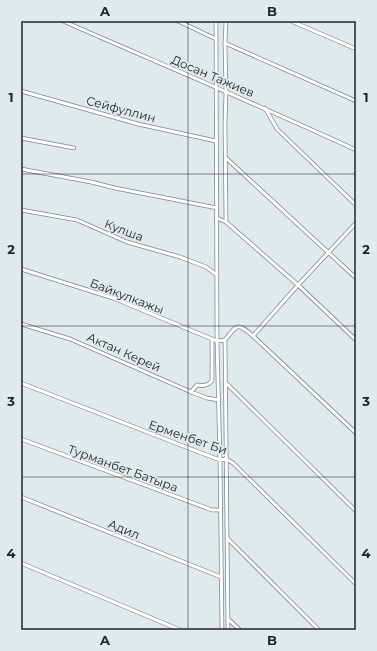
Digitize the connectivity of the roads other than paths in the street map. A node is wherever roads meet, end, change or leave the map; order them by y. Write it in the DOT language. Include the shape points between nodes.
graph roads {
  1 [pos="63,21"];
  2 [pos="178,21"];
  3 [pos="216,21"];
  4 [pos="226,21"];
  5 [pos="291,21"];
  6 [pos="216,39"];
  7 [pos="225,43"];
  8 [pos="356,49"];
  9 [pos="216,88"];
  10 [pos="21,91"];
  11 [pos="226,92"];
  12 [pos="356,101"];
  13 [pos="265,108"];
  14 [pos="21,138"];
  15 [pos="216,141"];
  16 [pos="74,148"];
  17 [pos="356,150"];
  18 [pos="226,158"];
  19 [pos="21,169"];
  20 [pos="356,206"];
  21 [pos="217,208"];
  22 [pos="21,210"];
  23 [pos="217,218"];
  24 [pos="226,222"];
  25 [pos="356,223"];
  26 [pos="328,253"];
  27 [pos="21,269"];
  28 [pos="217,275"];
  29 [pos="356,278"];
  30 [pos="298,286"];
  31 [pos="21,324"];
  32 [pos="254,336"];
  33 [pos="212,339"];
  34 [pos="225,340"];
  35 [pos="356,340"];
  36 [pos="218,341"];
  37 [pos="225,382"];
  38 [pos="21,383"];
  39 [pos="191,392"];
  40 [pos="219,400"];
  41 [pos="356,433"];
  42 [pos="21,439"];
  43 [pos="226,459"];
  44 [pos="220,460"];
  45 [pos="21,498"];
  46 [pos="220,510"];
  47 [pos="356,511"];
  48 [pos="227,538"];
  49 [pos="21,564"];
  50 [pos="221,577"];
  51 [pos="356,584"];
  52 [pos="228,618"];
  53 [pos="180,630"];
  54 [pos="222,630"];
  55 [pos="228,630"];
  56 [pos="240,630"];
  57 [pos="319,630"];
  1 -- 9 [label="street, Досан Тажиев"];
  2 -- 6 [label="street"];
  3 -- 6 [label="street"];
  4 -- 7 [label="street"];
  5 -- 8 [label="street"];
  6 -- 9 [label="street"];
  7 -- 11 [label="street"];
  7 -- 12 [label="street"];
  9 -- 11 [label="street, Досан Тажиев"];
  9 -- 15 [label="street"];
  10 -- 15 [label="street, Сейфуллин" via="138,124"];
  11 -- 13 [label="street, Досан Тажиев"];
  11 -- 18 [label="street"];
  13 -- 17 [label="street, Досан Тажиев"];
  13 -- 20 [label="street" via="277,130"];
  14 -- 16 [label="street"];
  15 -- 21 [label="street"];
  18 -- 24 [label="street"];
  18 -- 26 [label="street"];
  19 -- 21 [label="street"];
  21 -- 23 [label="street"];
  22 -- 28 [label="street, Кулша" via="77,220 128,242 206,267"];
  23 -- 24 [label="street"];
  23 -- 28 [label="street"];
  24 -- 30 [label="street"];
  25 -- 26 [label="street"];
  26 -- 29 [label="street"];
  26 -- 30 [label="street"];
  27 -- 33 [label="street, Байкулкажы" via="112,298"];
  28 -- 36 [label="street"];
  30 -- 32 [label="street"];
  30 -- 35 [label="street"];
  31 -- 39 [label="street, Актан Керей" via="70,338"];
  32 -- 34 [label="street" via="239,326 234,328"];
  32 -- 41 [label="street"];
  33 -- 36 [label="street, Байкулкажы"];
  33 -- 39 [label="street" via="212,381 203,386 197,385"];
  34 -- 36 [label="street, Байкулкажы"];
  34 -- 37 [label="street"];
  36 -- 40 [label="street"];
  37 -- 43 [label="street"];
  37 -- 47 [label="street"];
  38 -- 44 [label="street, Ерменбет Би"];
  39 -- 40 [label="street, Актан Керей"];
  40 -- 44 [label="street"];
  42 -- 46 [label="street, Турманбет Батыра" via="212,510"];
  43 -- 44 [label="street, Ерменбет Би"];
  43 -- 48 [label="street"];
  43 -- 51 [label="street, Ерменбет Би"];
  44 -- 46 [label="street"];
  45 -- 50 [label="street, Адил"];
  46 -- 50 [label="street"];
  48 -- 52 [label="street"];
  48 -- 57 [label="street"];
  49 -- 53 [label="street"];
  50 -- 54 [label="street"];
  52 -- 55 [label="street"];
  52 -- 56 [label="street"];
}
